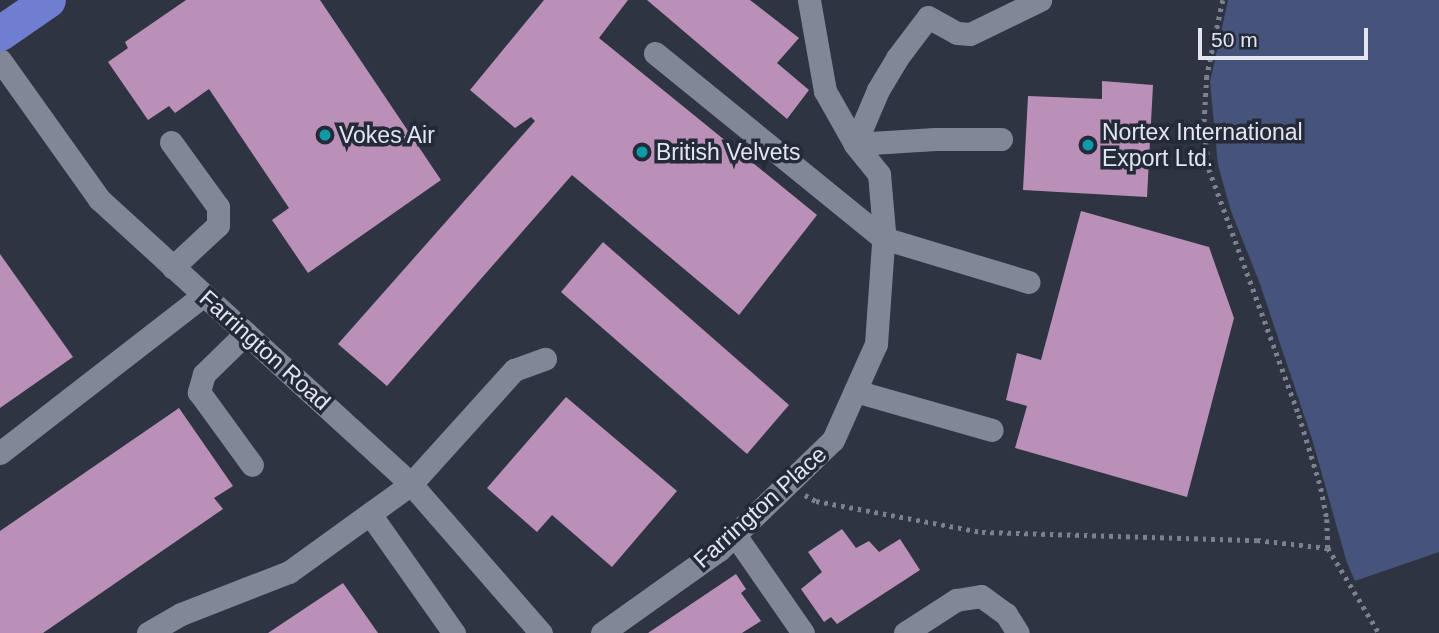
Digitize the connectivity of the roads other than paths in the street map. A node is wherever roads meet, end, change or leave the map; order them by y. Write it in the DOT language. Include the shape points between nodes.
graph roads {
  1 [pos="48,0"];
  2 [pos="809,0"];
  3 [pos="1041,0"];
  4 [pos="0,33"];
  5 [pos="655,53"];
  6 [pos="0,60"];
  7 [pos="1001,139"];
  8 [pos="171,142"];
  9 [pos="855,144"];
  10 [pos="883,238"];
  11 [pos="173,267"];
  12 [pos="1029,282"];
  13 [pos="204,295"];
  14 [pos="246,333"];
  15 [pos="545,359"];
  16 [pos="855,391"];
  17 [pos="992,430"];
  18 [pos="0,453"];
  19 [pos="252,465"];
  20 [pos="411,484"];
  21 [pos="370,514"];
  22 [pos="735,535"];
  23 [pos="148,633"];
  24 [pos="454,633"];
  25 [pos="541,633"];
  26 [pos="602,633"];
  27 [pos="803,633"];
  28 [pos="905,633"];
  29 [pos="1018,633"];
  1 -- 4 [label="highway"];
  2 -- 9 [label="street, Farrington Place" via="825,91"];
  3 -- 9 [label="street" via="970,34 957,33 928,17 891,68"];
  5 -- 10 [label="street"];
  6 -- 11 [label="street, Farrington Road" via="99,199"];
  7 -- 9 [label="street"];
  8 -- 11 [label="street" via="218,207 218,225"];
  9 -- 10 [label="street, Farrington Place" via="879,174"];
  10 -- 12 [label="street"];
  10 -- 16 [label="street, Farrington Place" via="876,344"];
  11 -- 13 [label="street, Farrington Road"];
  13 -- 14 [label="street, Farrington Road"];
  13 -- 18 [label="street"];
  14 -- 19 [label="street" via="204,374 199,392"];
  14 -- 20 [label="street, Farrington Road"];
  15 -- 20 [label="street" via="514,370"];
  16 -- 17 [label="street"];
  16 -- 22 [label="street, Farrington Place" via="833,440"];
  20 -- 21 [label="street"];
  20 -- 25 [label="street, Farrington Road"];
  21 -- 23 [label="street" via="289,572 181,614"];
  21 -- 24 [label="street"];
  22 -- 26 [label="street, Farrington Place"];
  22 -- 27 [label="street"];
  28 -- 29 [label="street" via="956,600 981,596 1006,614"];
}
